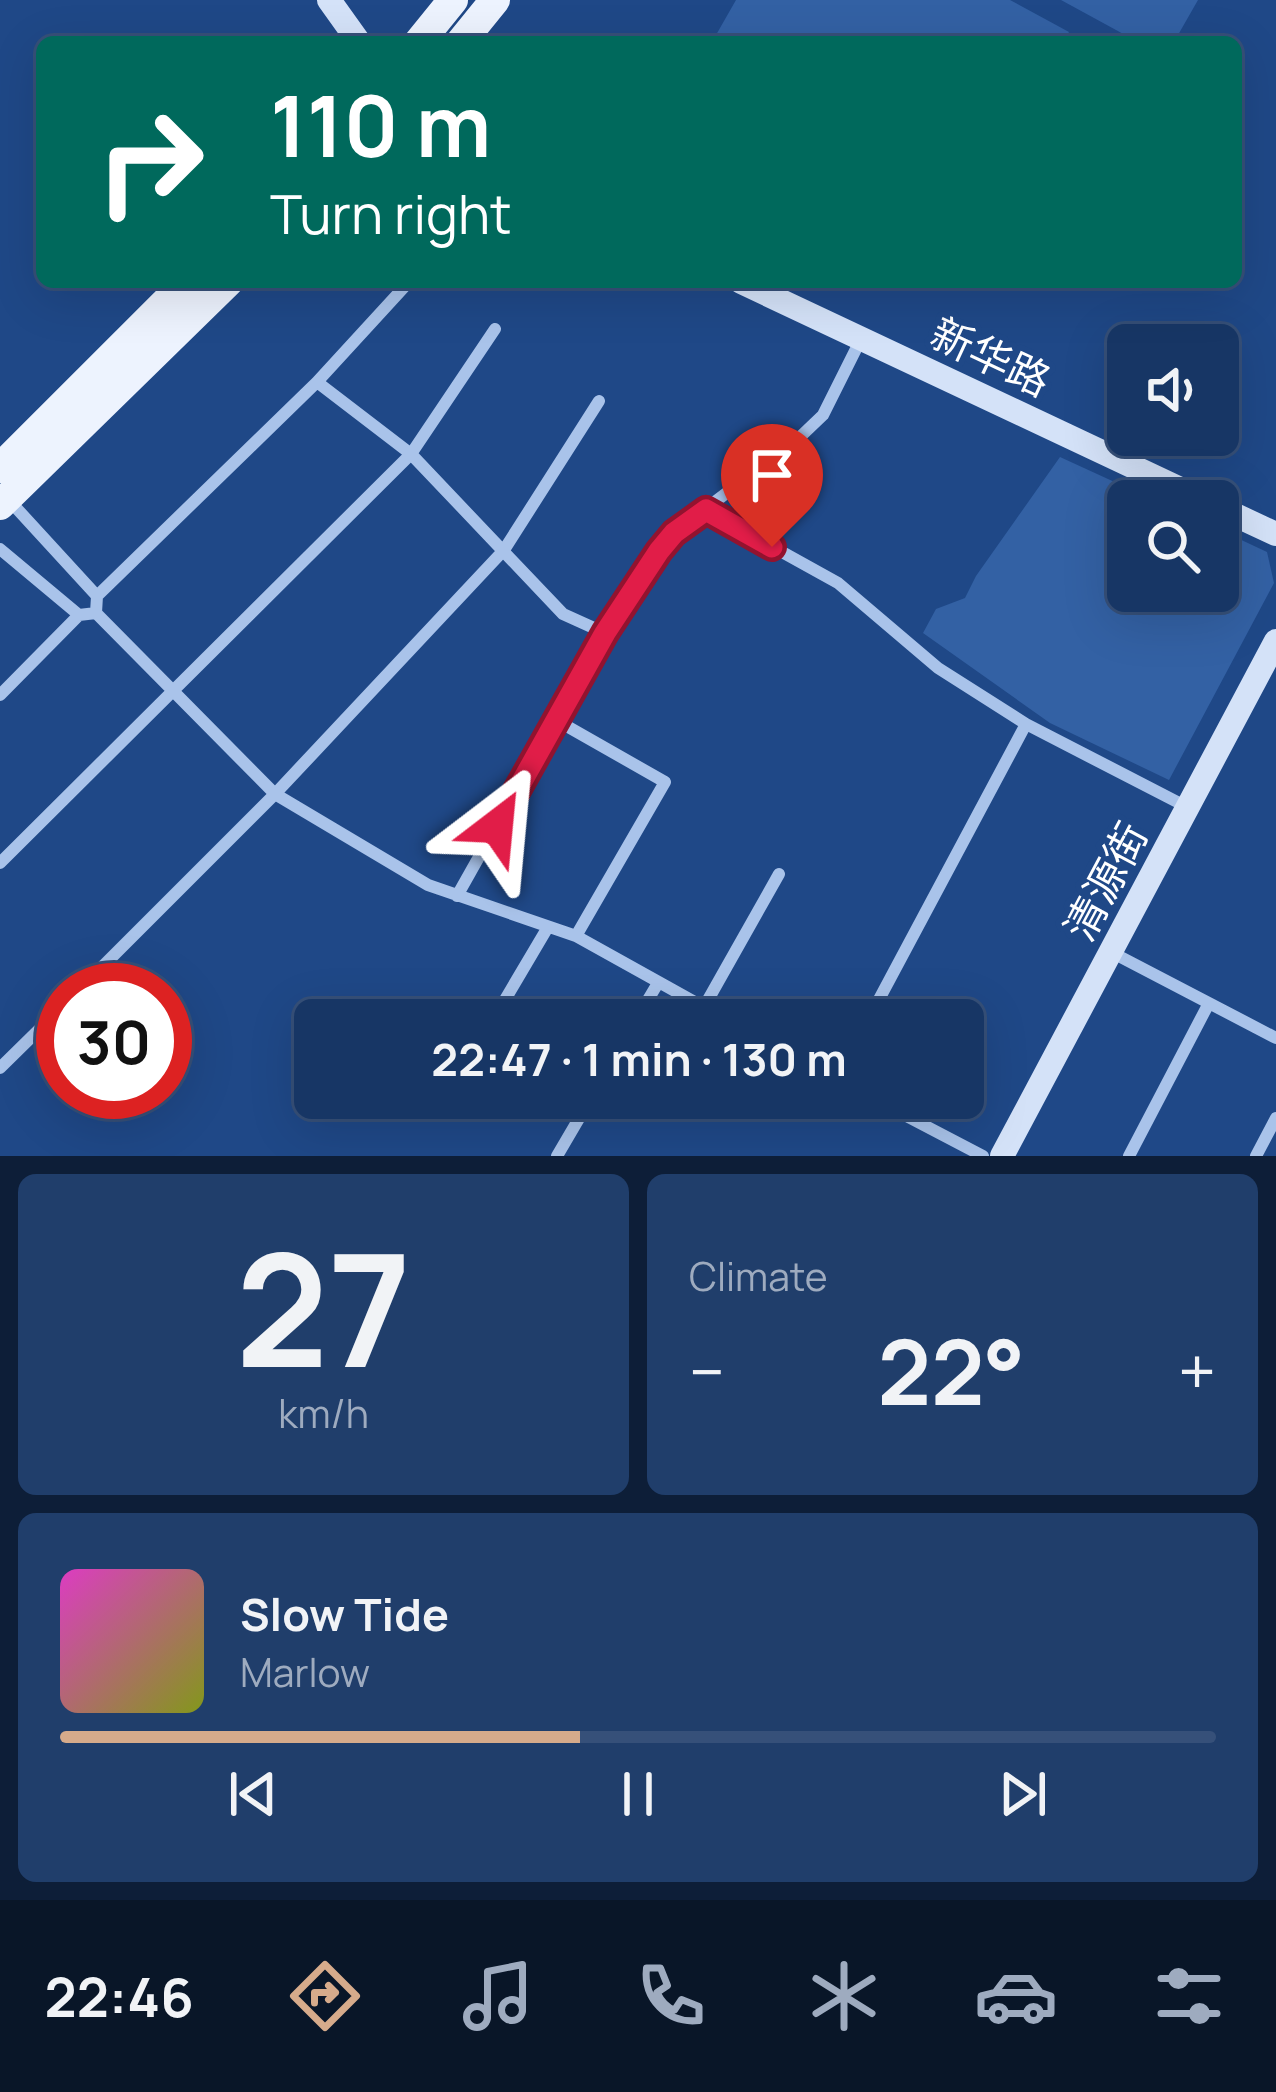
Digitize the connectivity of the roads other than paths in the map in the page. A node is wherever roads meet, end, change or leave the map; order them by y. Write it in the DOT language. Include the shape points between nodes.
graph roads {
  1 [pos="329,0"];
  2 [pos="454,0"];
  3 [pos="495,0"];
  4 [pos="355,36"];
  5 [pos="424,36"];
  6 [pos="466,36"];
  7 [pos="181,288"];
  8 [pos="222,288"];
  9 [pos="403,288"];
  10 [pos="754,288"];
  11 [pos="495,329"];
  12 [pos="861,338"];
  13 [pos="317,382"];
  14 [pos="599,401"];
  15 [pos="411,454"];
  16 [pos="1162,480"];
  17 [pos="2,491"];
  18 [pos="706,510"];
  19 [pos="1239,517"];
  20 [pos="1276,534"];
  21 [pos="0,549"];
  22 [pos="504,550"];
  23 [pos="97,596"];
  24 [pos="96,613"];
  25 [pos="80,614"];
  26 [pos="605,633"];
  27 [pos="1276,641"];
  28 [pos="173,692"];
  29 [pos="0,695"];
  30 [pos="556,720"];
  31 [pos="1026,724"];
  32 [pos="275,794"];
  33 [pos="1189,808"];
  34 [pos="0,863"];
  35 [pos="779,874"];
  36 [pos="457,896"];
  37 [pos="548,926"];
  38 [pos="576,936"];
  39 [pos="1112,952"];
  40 [pos="106,963"];
  41 [pos="658,983"];
  42 [pos="505,999"];
  43 [pos="648,999"];
  44 [pos="689,999"];
  45 [pos="709,999"];
  46 [pos="879,999"];
  47 [pos="1210,1003"];
  48 [pos="36,1033"];
  49 [pos="1276,1038"];
  50 [pos="0,1069"];
  51 [pos="1276,1118"];
  52 [pos="579,1119"];
  53 [pos="912,1119"];
  54 [pos="557,1156"];
  55 [pos="983,1156"];
  56 [pos="1002,1156"];
  57 [pos="1129,1156"];
  58 [pos="1256,1156"];
  1 -- 4 [label="street"];
  2 -- 5 [label="main road"];
  3 -- 6 [label="main road"];
  7 -- 17 [label="main road"];
  8 -- 17 [label="main road"];
  9 -- 13 [label="street"];
  10 -- 12 [label="street, 新华路"];
  11 -- 15 [label="street"];
  12 -- 16 [label="street, 新华路"];
  12 -- 18 [label="street" via="823,415"];
  13 -- 15 [label="street"];
  13 -- 23 [label="street"];
  14 -- 22 [label="street"];
  15 -- 22 [label="street"];
  15 -- 28 [label="street"];
  17 -- 23 [label="street"];
  18 -- 26 [label="street" via="659,551"];
  18 -- 31 [label="street" via="838,583 938,668"];
  19 -- 20 [label="street"];
  21 -- 25 [label="street"];
  22 -- 26 [label="street" via="563,614"];
  22 -- 32 [label="street"];
  23 -- 24 [label="street"];
  24 -- 25 [label="street"];
  24 -- 28 [label="street"];
  25 -- 29 [label="street"];
  26 -- 30 [label="street"];
  27 -- 33 [label="street, 清源街"];
  28 -- 32 [label="street"];
  28 -- 34 [label="street"];
  30 -- 36 [label="street"];
  30 -- 38 [label="street" via="665,782"];
  31 -- 33 [label="street"];
  31 -- 46 [label="street"];
  32 -- 36 [label="street"];
  32 -- 40 [label="street"];
  33 -- 39 [label="street, 清源街"];
  35 -- 45 [label="street"];
  36 -- 37 [label="street"];
  37 -- 38 [label="street"];
  37 -- 42 [label="street"];
  38 -- 41 [label="street"];
  39 -- 47 [label="street"];
  39 -- 56 [label="street, 清源街"];
  41 -- 43 [label="street"];
  41 -- 44 [label="street"];
  47 -- 49 [label="street"];
  47 -- 57 [label="street"];
  48 -- 50 [label="street"];
  51 -- 58 [label="street"];
  52 -- 54 [label="street"];
  53 -- 55 [label="street"];
}
